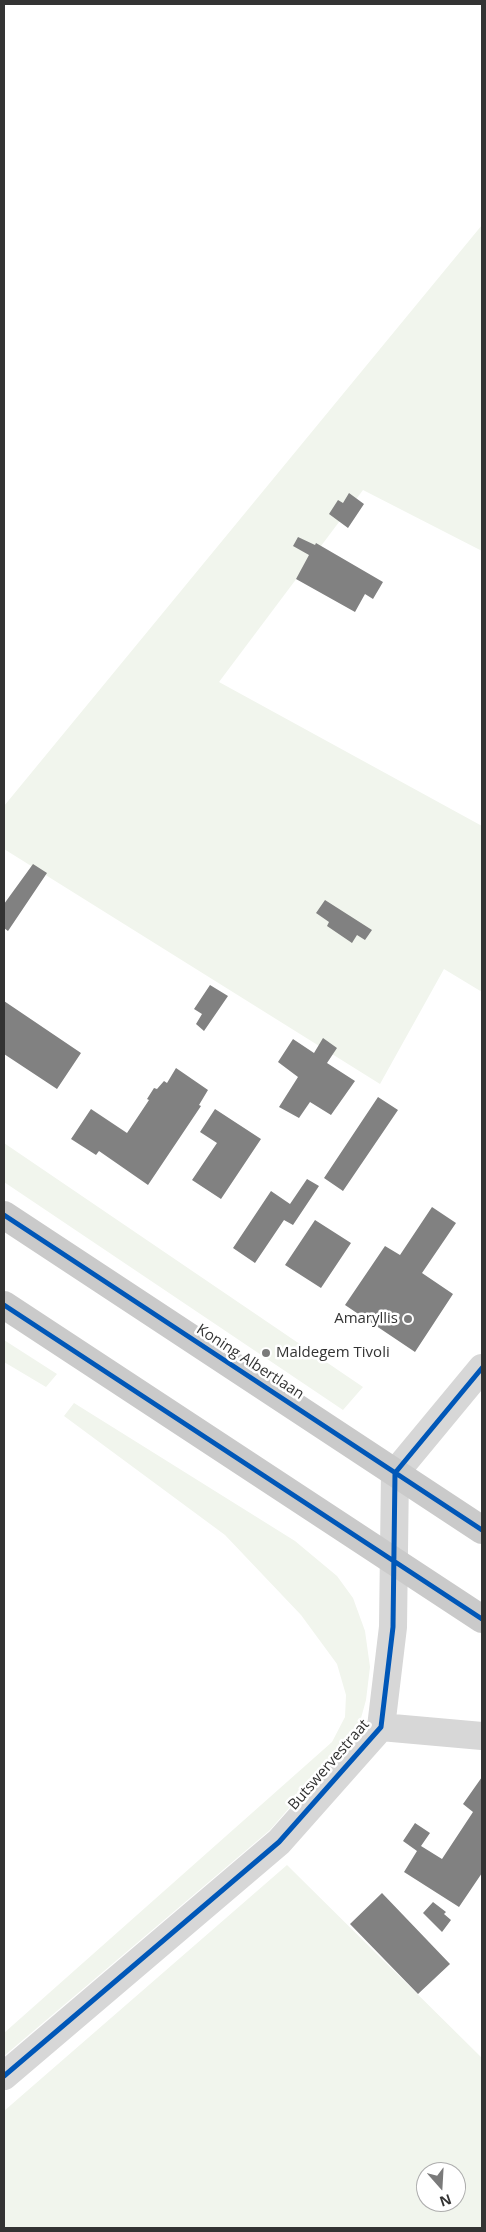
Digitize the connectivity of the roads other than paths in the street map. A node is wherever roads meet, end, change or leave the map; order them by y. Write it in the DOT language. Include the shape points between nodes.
graph roads {
  1 [pos="4,1215"];
  2 [pos="4,1305"];
  3 [pos="482,1368"];
  4 [pos="395,1473"];
  5 [pos="482,1530"];
  6 [pos="395,1561"];
  7 [pos="482,1619"];
  8 [pos="380,1727"];
  9 [pos="482,1736"];
  10 [pos="4,2076"];
  1 -- 4 [label="main road, Koning Albertlaan"];
  2 -- 6 [label="main road"];
  3 -- 4 [label="street"];
  4 -- 5 [label="main road, Koning Albertlaan"];
  4 -- 6 [label="street, Butswervestraat"];
  6 -- 7 [label="main road"];
  6 -- 8 [label="street, Butswervestraat" via="393,1626"];
  8 -- 9 [label="street"];
  8 -- 10 [label="street, Butswervestraat" via="279,1842"];
}
